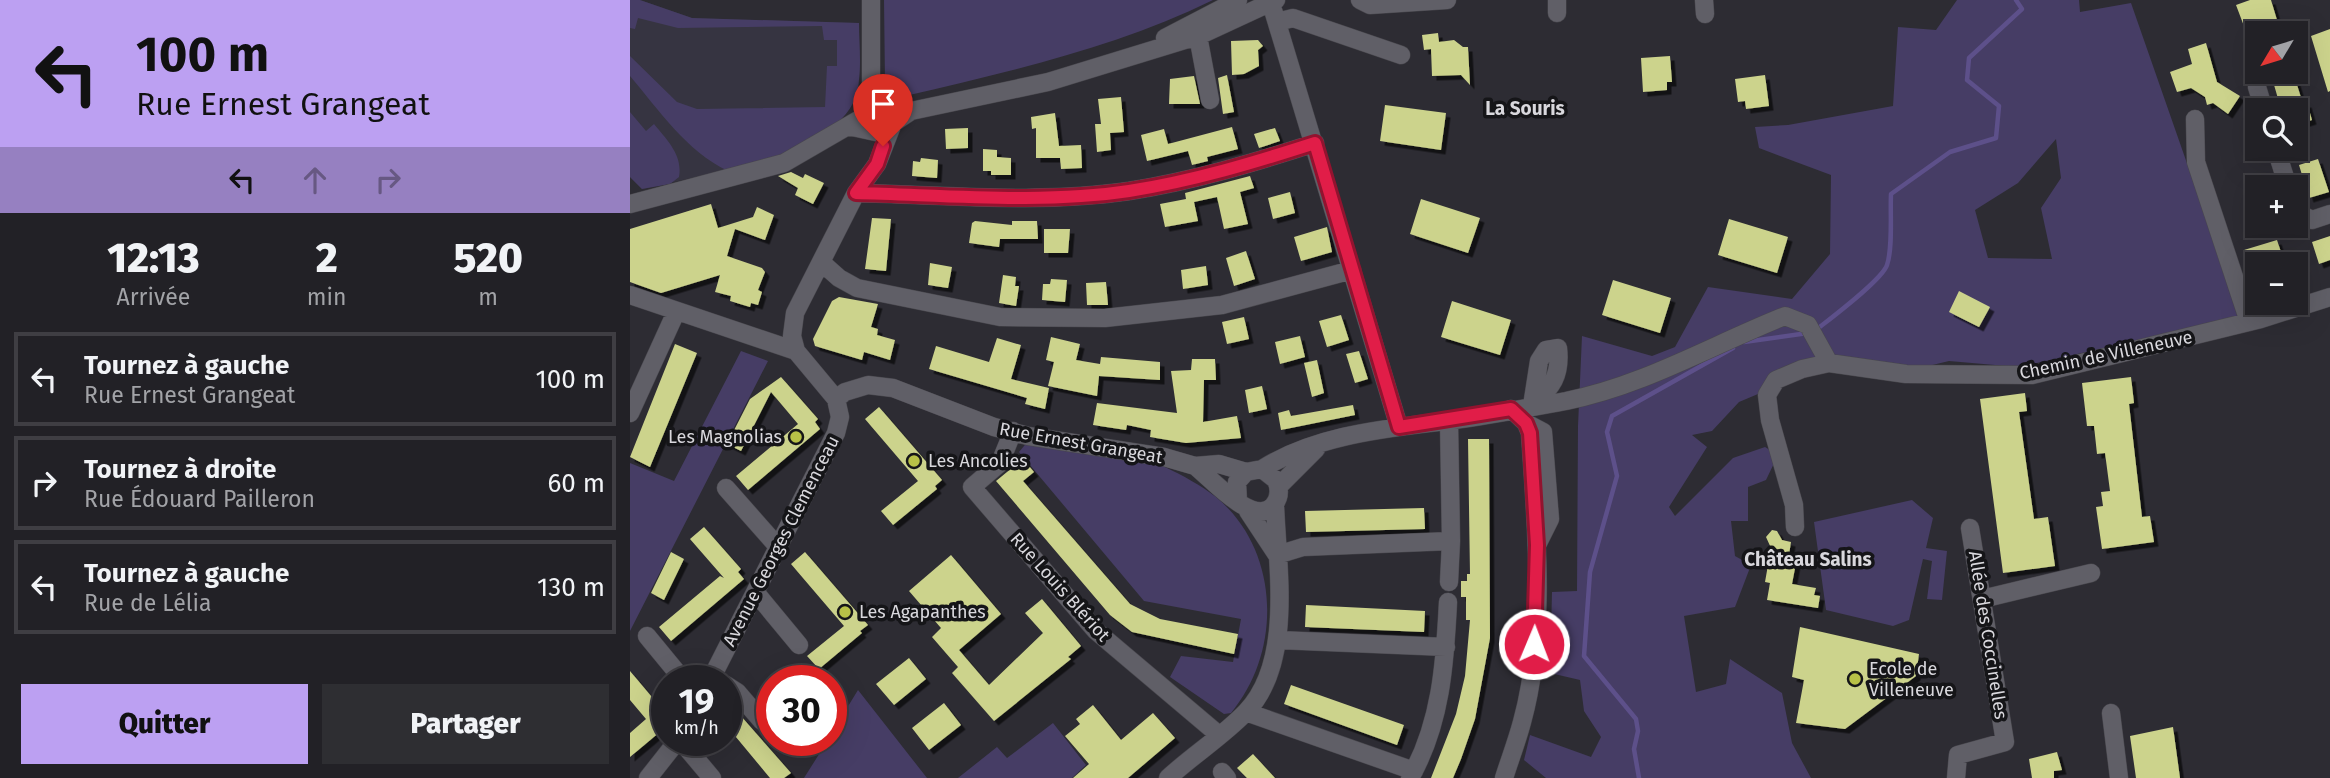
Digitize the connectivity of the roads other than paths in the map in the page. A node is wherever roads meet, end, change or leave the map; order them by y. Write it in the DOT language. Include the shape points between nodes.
graph roads {
  1 [pos="871,0"];
  2 [pos="1238,0"];
  3 [pos="1360,0"];
  4 [pos="1447,0"];
  5 [pos="1272,1"];
  6 [pos="1277,22"];
  7 [pos="1194,29"];
  8 [pos="1401,55"];
  9 [pos="2256,87"];
  10 [pos="2260,98"];
  11 [pos="1210,100"];
  12 [pos="879,118"];
  13 [pos="2195,119"];
  14 [pos="1315,143"];
  15 [pos="856,193"];
  16 [pos="630,204"];
  17 [pos="2330,214"];
  18 [pos="2308,218"];
  19 [pos="821,262"];
  20 [pos="1352,270"];
  21 [pos="630,295"];
  22 [pos="2330,297"];
  23 [pos="676,312"];
  24 [pos="2249,322"];
  25 [pos="796,351"];
  26 [pos="1829,363"];
  27 [pos="836,399"];
  28 [pos="630,413"];
  29 [pos="1529,414"];
  30 [pos="1449,421"];
  31 [pos="1399,427"];
  32 [pos="1013,431"];
  33 [pos="1325,441"];
  34 [pos="1195,466"];
  35 [pos="1254,470"];
  36 [pos="1279,486"];
  37 [pos="726,488"];
  38 [pos="1275,504"];
  39 [pos="1243,506"];
  40 [pos="1794,527"];
  41 [pos="1970,528"];
  42 [pos="1451,541"];
  43 [pos="779,548"];
  44 [pos="1277,555"];
  45 [pos="2091,573"];
  46 [pos="1449,582"];
  47 [pos="756,593"];
  48 [pos="1982,599"];
  49 [pos="1448,602"];
  50 [pos="647,636"];
  51 [pos="1278,640"];
  52 [pos="799,645"];
  53 [pos="1446,647"];
  54 [pos="671,665"];
  55 [pos="724,665"];
  56 [pos="742,698"];
  57 [pos="1246,712"];
  58 [pos="2112,713"];
  59 [pos="756,714"];
  60 [pos="1219,735"];
  61 [pos="666,756"];
  62 [pos="693,756"];
  63 [pos="1191,769"];
  64 [pos="1412,775"];
  65 [pos="648,778"];
  66 [pos="712,778"];
  67 [pos="1168,778"];
  68 [pos="1504,778"];
  69 [pos="1956,778"];
  70 [pos="2119,778"];
  1 -- 12 [label="street"];
  2 -- 7 [label="street"];
  3 -- 4 [label="street" via="1370,5"];
  5 -- 6 [label="street"];
  5 -- 7 [label="street"];
  6 -- 8 [label="street" via="1293,18"];
  6 -- 14 [label="street"];
  7 -- 11 [label="street"];
  7 -- 12 [label="street" via="1144,51 1048,82"];
  9 -- 10 [label="street"];
  12 -- 15 [label="street" via="877,164"];
  12 -- 16 [label="street" via="848,126 784,163"];
  13 -- 24 [label="street" via="2196,162"];
  14 -- 15 [label="street" via="1219,174 1126,191 1043,196"];
  14 -- 20 [label="street"];
  15 -- 19 [label="street"];
  17 -- 18 [label="street"];
  19 -- 20 [label="street" via="857,288 1000,317 1105,318 1222,305"];
  19 -- 25 [label="street" via="795,313 792,336"];
  20 -- 31 [label="street"];
  21 -- 23 [label="street"];
  22 -- 24 [label="street, Chemin de Villeneuve"];
  23 -- 25 [label="street"];
  23 -- 28 [label="street"];
  24 -- 26 [label="street, Chemin de Villeneuve" via="2032,375 1906,374"];
  25 -- 27 [label="street"];
  26 -- 29 [label="street" via="1814,334 1784,316 1632,383"];
  26 -- 40 [label="street" via="1776,380 1768,395 1770,420 1794,505"];
  27 -- 32 [label="street, Rue Ernest Grangeat" via="868,386 893,388 994,428"];
  27 -- 43 [label="street, Avenue Georges Clemenceau" via="840,417 836,433"];
  29 -- 30 [label="street" via="1511,409"];
  29 -- 68 [label="street" via="1537,545 1532,669 1523,720"];
  30 -- 31 [label="street"];
  30 -- 42 [label="street"];
  31 -- 33 [label="street"];
  32 -- 34 [label="street, Rue Ernest Grangeat"];
  32 -- 60 [label="street, Rue Louis Blériot" via="1000,463 972,487 1096,631"];
  33 -- 35 [label="street"];
  33 -- 36 [label="street"];
  34 -- 35 [label="street, Rue Ernest Grangeat" via="1219,464"];
  34 -- 39 [label="street, Rue Ernest Grangeat"];
  35 -- 36 [label="street" via="1272,475"];
  35 -- 39 [label="street" via="1237,482"];
  36 -- 38 [label="street"];
  37 -- 43 [label="street"];
  38 -- 39 [label="street" via="1263,512"];
  38 -- 44 [label="street"];
  39 -- 44 [label="street, Rue Ernest Grangeat"];
  41 -- 48 [label="street, Allée des Coccinelles"];
  42 -- 44 [label="street" via="1303,547"];
  42 -- 46 [label="street"];
  43 -- 47 [label="street, Avenue Georges Clemenceau"];
  44 -- 51 [label="street" via="1282,621"];
  45 -- 48 [label="street"];
  47 -- 52 [label="street"];
  47 -- 55 [label="street, Avenue Georges Clemenceau"];
  48 -- 69 [label="street, Allée des Coccinelles" via="2005,742 1958,755"];
  49 -- 53 [label="street"];
  50 -- 54 [label="street"];
  51 -- 53 [label="street"];
  51 -- 57 [label="street" via="1260,695"];
  53 -- 64 [label="street" via="1437,713"];
  56 -- 59 [label="street"];
  57 -- 60 [label="street"];
  57 -- 64 [label="street"];
  58 -- 70 [label="street"];
  60 -- 63 [label="street"];
  61 -- 65 [label="street"];
  62 -- 66 [label="street"];
  63 -- 67 [label="street"];
}
